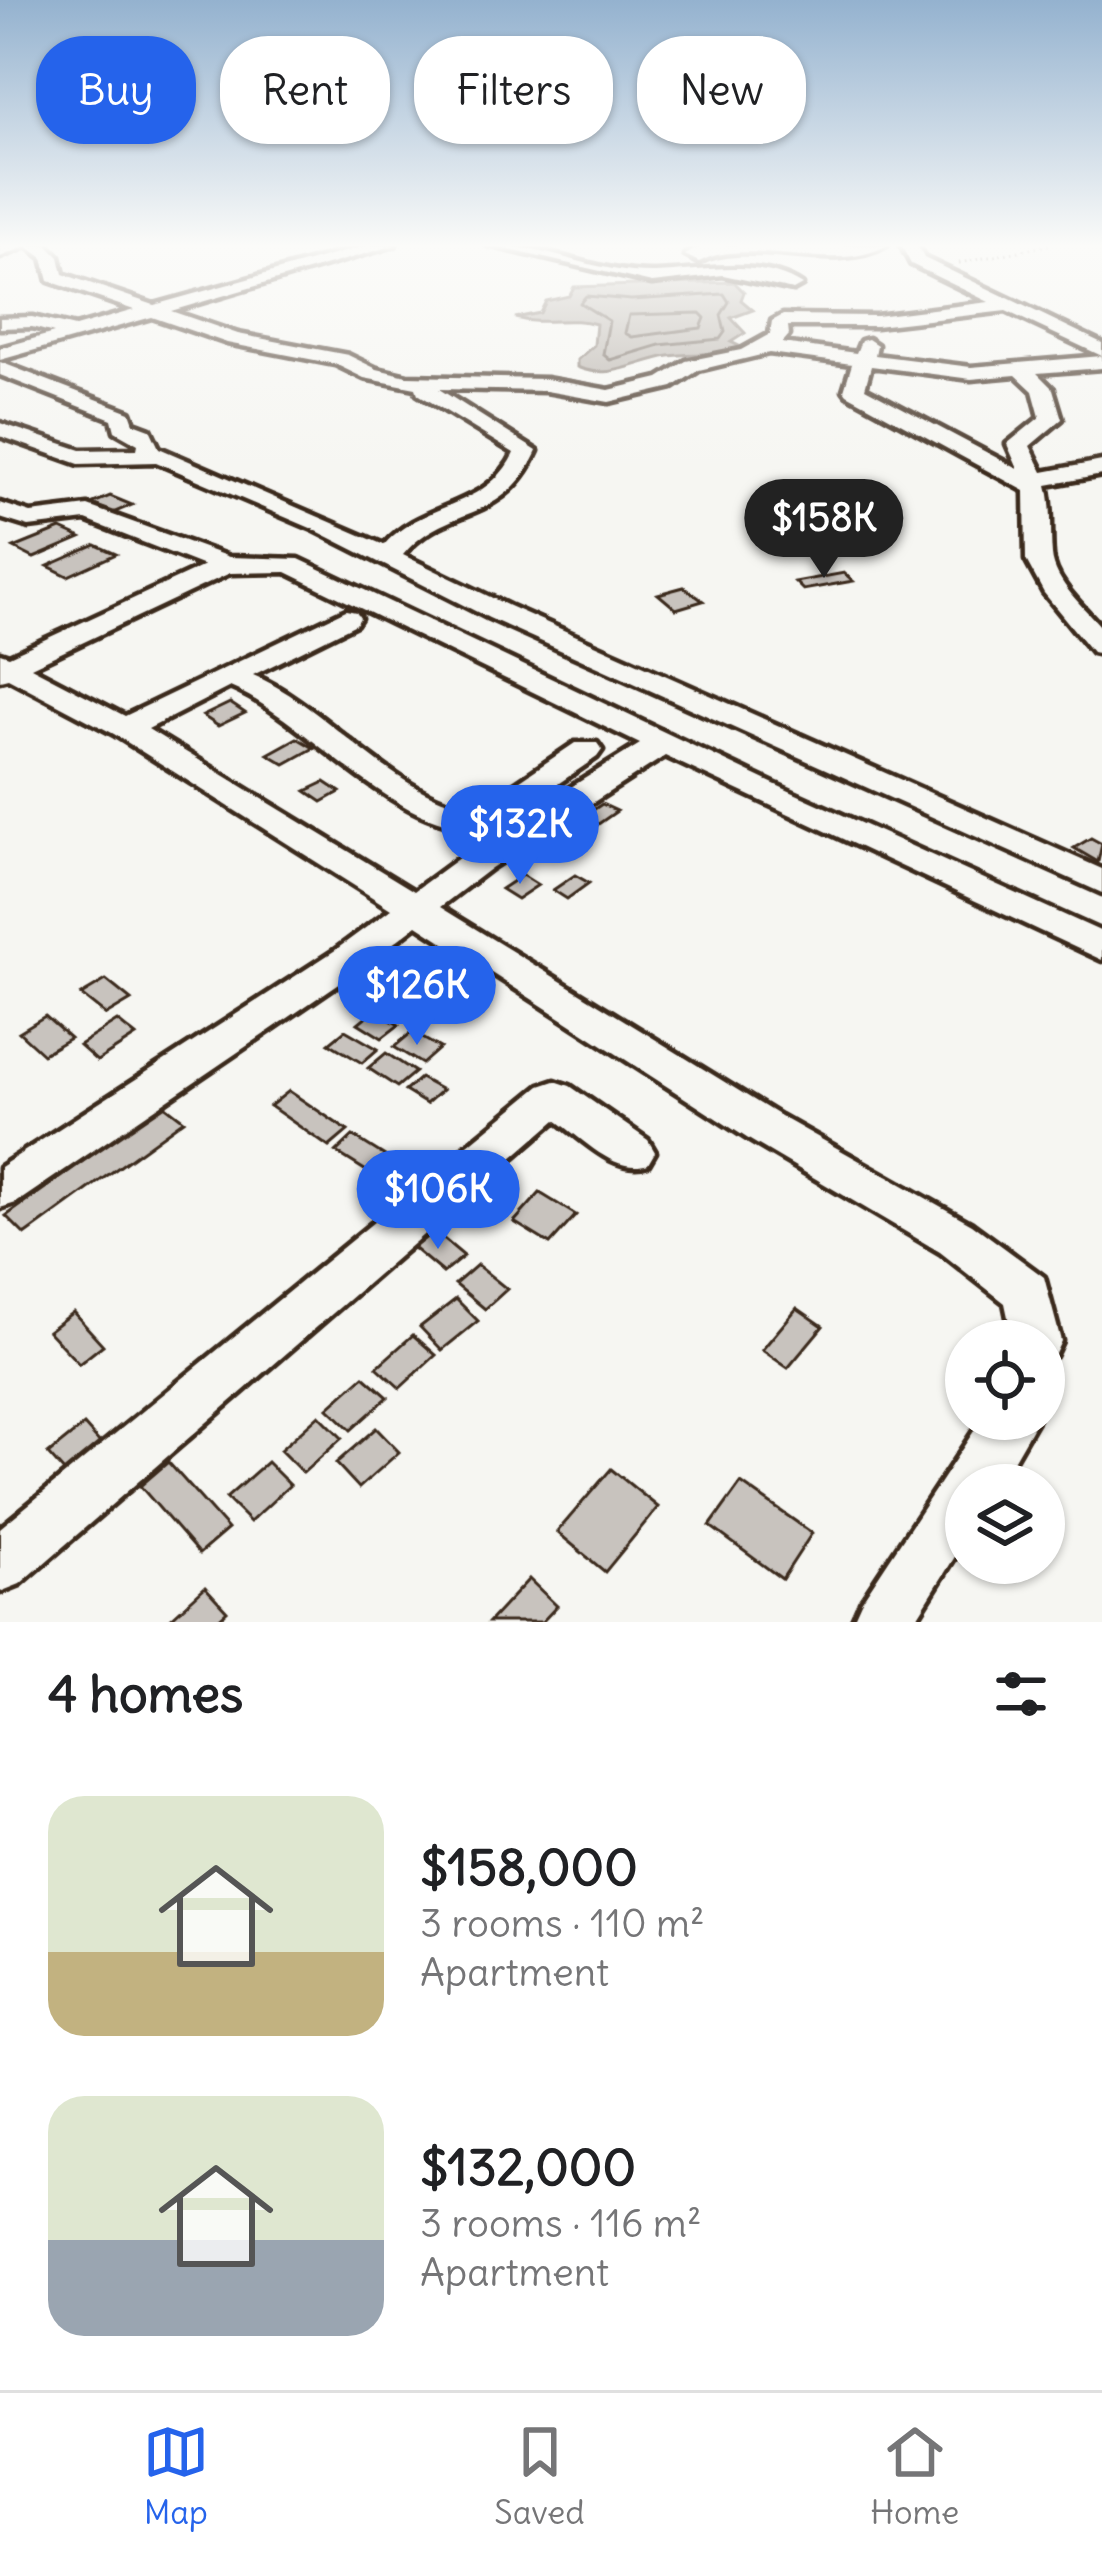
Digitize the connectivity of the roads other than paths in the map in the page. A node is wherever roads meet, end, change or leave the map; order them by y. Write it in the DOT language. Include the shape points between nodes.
graph roads {
  1 [pos="114,321"];
  2 [pos="183,321"];
  3 [pos="782,321"];
  4 [pos="847,321"];
  5 [pos="876,321"];
  6 [pos="1037,321"];
  7 [pos="0,322"];
  8 [pos="1051,327"];
  9 [pos="1102,327"];
  10 [pos="72,332"];
  11 [pos="767,347"];
  12 [pos="1102,350"];
  13 [pos="0,354"];
  14 [pos="862,362"];
  15 [pos="1102,362"];
  16 [pos="0,368"];
  17 [pos="1022,369"];
  18 [pos="407,382"];
  19 [pos="0,429"];
  20 [pos="146,454"];
  21 [pos="1102,468"];
  22 [pos="1035,484"];
  23 [pos="2,512"];
  24 [pos="387,558"];
  25 [pos="226,566"];
  26 [pos="346,618"];
  27 [pos="1102,646"];
  28 [pos="2,667"];
  29 [pos="229,676"];
  30 [pos="125,728"];
  31 [pos="663,743"];
  32 [pos="586,750"];
  33 [pos="1102,882"];
  34 [pos="413,909"];
  35 [pos="1102,947"];
  36 [pos="633,1152"];
  37 [pos="0,1190"];
  38 [pos="1033,1320"];
  39 [pos="945,1523"];
  40 [pos="0,1564"];
  41 [pos="881,1622"];
  1 -- 10 [label="street"];
  2 -- 18 [label="street"];
  3 -- 11 [label="street"];
  4 -- 5 [label="street"];
  5 -- 14 [label="street"];
  6 -- 8 [label="street"];
  7 -- 10 [label="street"];
  8 -- 9 [label="street"];
  8 -- 12 [label="street"];
  10 -- 13 [label="street"];
  11 -- 14 [label="street"];
  11 -- 18 [label="street" via="609,396"];
  14 -- 17 [label="street" via="971,373"];
  14 -- 22 [label="street" via="854,390"];
  15 -- 17 [label="street"];
  16 -- 20 [label="street" via="123,416 123,426 142,434"];
  17 -- 22 [label="street" via="1043,389 1051,419 1018,444"];
  18 -- 24 [label="street" via="526,451 490,501 437,519"];
  19 -- 20 [label="street" via="80,457"];
  20 -- 24 [label="street"];
  21 -- 22 [label="street"];
  22 -- 27 [label="street" via="1039,560"];
  23 -- 25 [label="street" via="29,520 88,513"];
  24 -- 33 [label="street"];
  25 -- 28 [label="street"];
  25 -- 31 [label="street" via="290,564"];
  26 -- 29 [label="street"];
  28 -- 30 [label="street"];
  29 -- 30 [label="street"];
  29 -- 32 [label="street" via="277,697 392,783 472,820 487,818"];
  30 -- 34 [label="street"];
  31 -- 34 [label="street"];
  31 -- 35 [label="street"];
  34 -- 37 [label="street"];
  34 -- 38 [label="street" via="956,1238 1027,1292"];
  36 -- 40 [label="street" via="555,1096"];
  39 -- 41 [label="street"];
}
